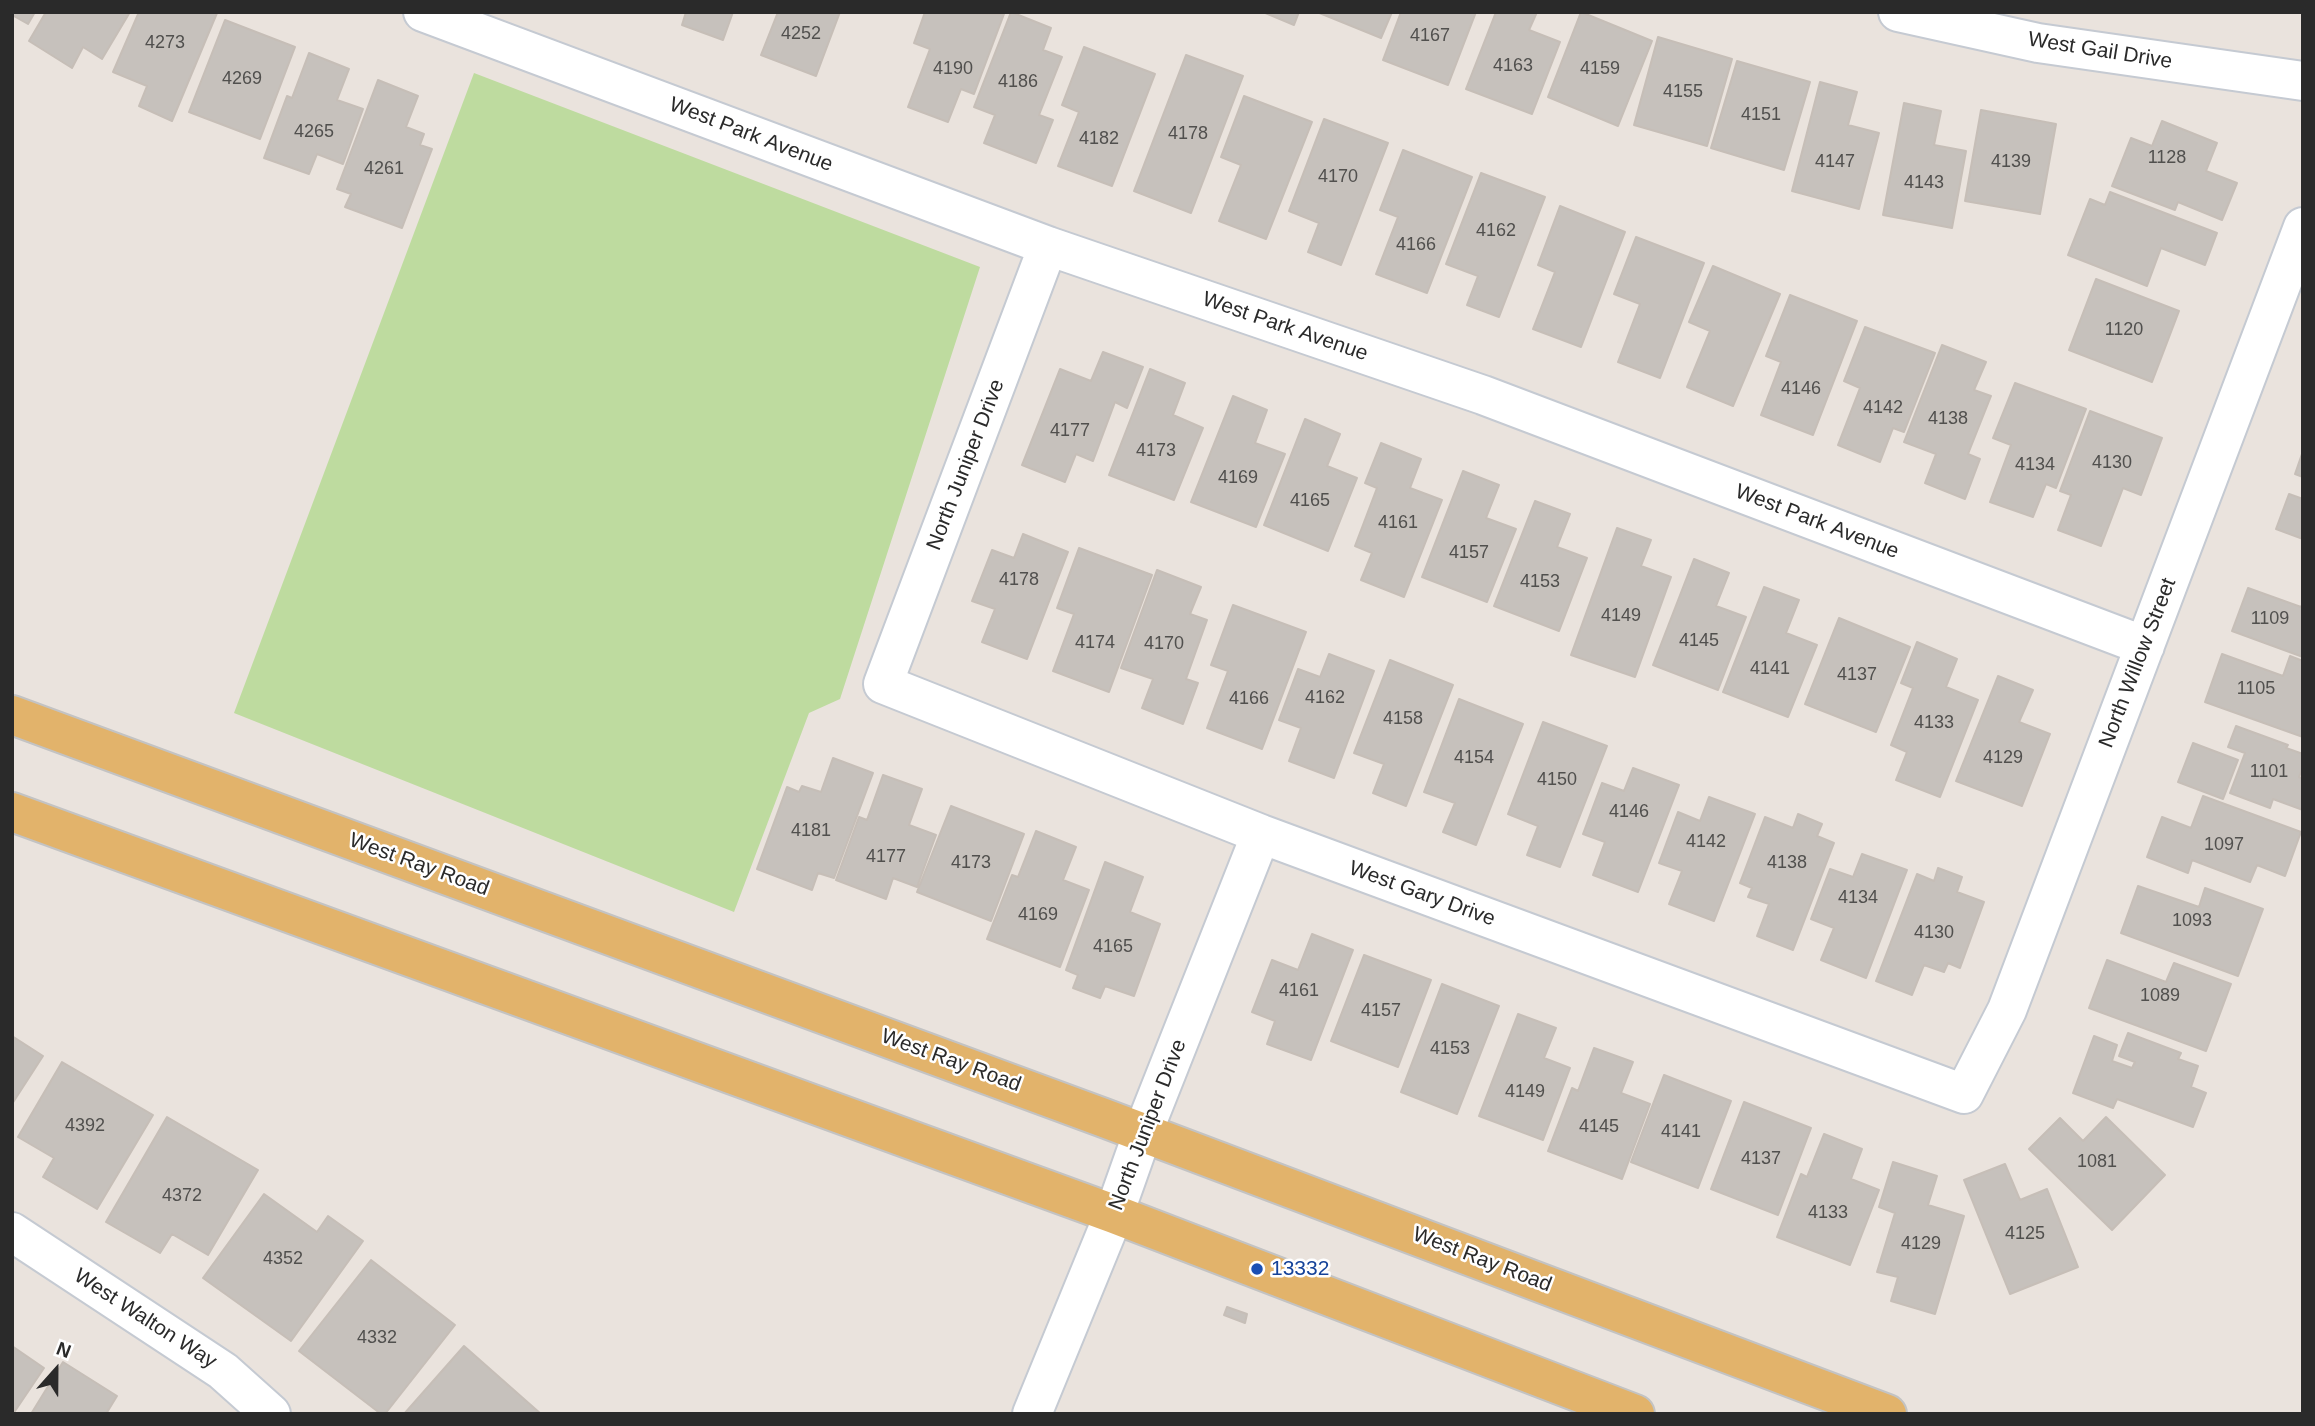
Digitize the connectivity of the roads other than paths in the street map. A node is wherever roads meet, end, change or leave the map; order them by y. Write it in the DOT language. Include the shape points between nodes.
graph roads {
  1 [pos="423,12"];
  2 [pos="1898,12"];
  3 [pos="2303,81"];
  4 [pos="2303,227"];
  5 [pos="1048,246"];
  6 [pos="2145,646"];
  7 [pos="883,684"];
  8 [pos="12,715"];
  9 [pos="12,812"];
  10 [pos="1261,834"];
  11 [pos="1964,1094"];
  12 [pos="1143,1132"];
  13 [pos="1114,1214"];
  14 [pos="12,1232"];
  15 [pos="271,1414"];
  16 [pos="1032,1414"];
  17 [pos="1635,1414"];
  18 [pos="1887,1414"];
  1 -- 5 [label="street, West Park Avenue"];
  2 -- 3 [label="street, West Gail Drive" via="2038,43"];
  4 -- 6 [label="street, North Willow Street"];
  5 -- 6 [label="street, West Park Avenue" via="1483,395"];
  5 -- 7 [label="street, North Juniper Drive"];
  6 -- 11 [label="street, North Willow Street" via="2007,1010"];
  7 -- 10 [label="street, West Gary Drive"];
  8 -- 12 [label="main road, West Ray Road"];
  9 -- 13 [label="main road"];
  10 -- 11 [label="street, West Gary Drive"];
  10 -- 12 [label="street, North Juniper Drive"];
  12 -- 13 [label="street, North Juniper Drive"];
  12 -- 18 [label="main road, West Ray Road"];
  13 -- 16 [label="street, North Juniper Drive"];
  13 -- 17 [label="main road"];
  14 -- 15 [label="street, West Walton Way" via="223,1371"];
}
